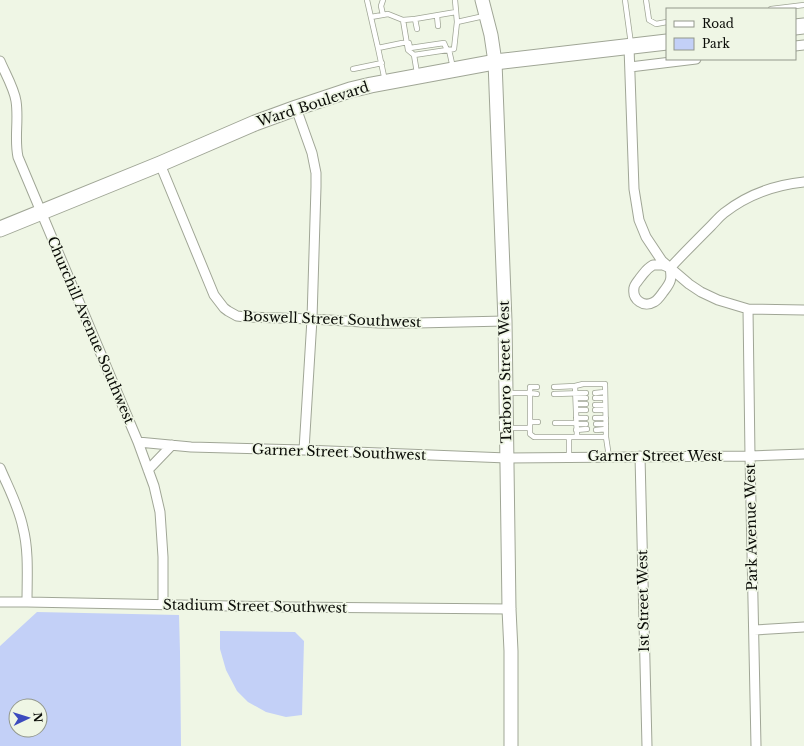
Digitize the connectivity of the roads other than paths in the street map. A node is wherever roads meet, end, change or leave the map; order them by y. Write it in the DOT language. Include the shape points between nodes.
graph roads {
  1 [pos="367,0"];
  2 [pos="383,0"];
  3 [pos="455,0"];
  4 [pos="482,0"];
  5 [pos="625,0"];
  6 [pos="646,0"];
  7 [pos="804,5"];
  8 [pos="779,8"];
  9 [pos="456,12"];
  10 [pos="383,15"];
  11 [pos="486,15"];
  12 [pos="437,16"];
  13 [pos="372,17"];
  14 [pos="415,19"];
  15 [pos="403,20"];
  16 [pos="457,22"];
  17 [pos="666,22"];
  18 [pos="438,26"];
  19 [pos="417,29"];
  20 [pos="406,37"];
  21 [pos="407,42"];
  22 [pos="666,42"];
  23 [pos="420,45"];
  24 [pos="630,47"];
  25 [pos="378,48"];
  26 [pos="446,50"];
  27 [pos="421,54"];
  28 [pos="414,55"];
  29 [pos="688,60"];
  30 [pos="0,61"];
  31 [pos="495,62"];
  32 [pos="382,63"];
  33 [pos="630,67"];
  34 [pos="353,69"];
  35 [pos="453,70"];
  36 [pos="417,76"];
  37 [pos="385,82"];
  38 [pos="296,108"];
  39 [pos="160,164"];
  40 [pos="804,182"];
  41 [pos="41,212"];
  42 [pos="0,229"];
  43 [pos="670,268"];
  44 [pos="748,309"];
  45 [pos="804,310"];
  46 [pos="312,319"];
  47 [pos="505,321"];
  48 [pos="575,386"];
  49 [pos="537,387"];
  50 [pos="554,387"];
  51 [pos="605,392"];
  52 [pos="506,393"];
  53 [pos="595,393"];
  54 [pos="530,394"];
  55 [pos="537,394"];
  56 [pos="554,394"];
  57 [pos="576,395"];
  58 [pos="586,396"];
  59 [pos="595,398"];
  60 [pos="605,398"];
  61 [pos="576,404"];
  62 [pos="586,404"];
  63 [pos="595,405"];
  64 [pos="605,405"];
  65 [pos="576,410"];
  66 [pos="586,410"];
  67 [pos="595,410"];
  68 [pos="605,410"];
  69 [pos="586,418"];
  70 [pos="596,418"];
  71 [pos="606,418"];
  72 [pos="538,422"];
  73 [pos="555,423"];
  74 [pos="576,423"];
  75 [pos="596,424"];
  76 [pos="530,425"];
  77 [pos="586,427"];
  78 [pos="606,427"];
  79 [pos="506,428"];
  80 [pos="596,430"];
  81 [pos="569,437"];
  82 [pos="577,437"];
  83 [pos="606,437"];
  84 [pos="138,442"];
  85 [pos="172,445"];
  86 [pos="304,450"];
  87 [pos="804,454"];
  88 [pos="640,456"];
  89 [pos="750,456"];
  90 [pos="569,457"];
  91 [pos="609,457"];
  92 [pos="507,458"];
  93 [pos="0,468"];
  94 [pos="148,470"];
  95 [pos="0,602"];
  96 [pos="27,602"];
  97 [pos="163,604"];
  98 [pos="509,609"];
  99 [pos="804,628"];
  100 [pos="754,630"];
  101 [pos="511,746"];
  102 [pos="647,746"];
  103 [pos="756,746"];
  1 -- 13 [label="lane"];
  2 -- 10 [label="lane"];
  3 -- 9 [label="lane"];
  4 -- 11 [label="main road, Tarboro Street West"];
  5 -- 24 [label="lane"];
  6 -- 17 [label="lane" via="649,20 656,24"];
  7 -- 8 [label="lane"];
  9 -- 12 [label="lane"];
  9 -- 16 [label="lane"];
  10 -- 13 [label="lane"];
  10 -- 15 [label="lane" via="388,14"];
  11 -- 16 [label="lane"];
  11 -- 31 [label="main road, Tarboro Street West" via="492,35"];
  12 -- 14 [label="lane"];
  12 -- 18 [label="lane"];
  13 -- 25 [label="lane"];
  14 -- 15 [label="lane"];
  14 -- 19 [label="lane"];
  15 -- 20 [label="lane"];
  16 -- 26 [label="lane" via="454,49"];
  20 -- 21 [label="lane"];
  20 -- 23 [label="lane" via="410,48"];
  21 -- 25 [label="lane"];
  21 -- 28 [label="lane" via="408,50"];
  22 -- 24 [label="main road, Ward Boulevard"];
  23 -- 26 [label="lane" via="441,42 444,43"];
  23 -- 27 [label="lane"];
  24 -- 31 [label="main road, Ward Boulevard"];
  24 -- 33 [label="street"];
  25 -- 32 [label="lane"];
  26 -- 27 [label="lane"];
  26 -- 35 [label="lane"];
  27 -- 28 [label="lane"];
  28 -- 36 [label="lane"];
  29 -- 33 [label="street"];
  30 -- 41 [label="street, Churchill Avenue Southwest" via="16,100 18,157"];
  31 -- 35 [label="main road, Ward Boulevard"];
  31 -- 47 [label="main road, Tarboro Street West"];
  32 -- 34 [label="lane"];
  32 -- 37 [label="lane"];
  33 -- 43 [label="street" via="636,203 646,237 662,261"];
  35 -- 36 [label="main road, Ward Boulevard"];
  36 -- 37 [label="main road, Ward Boulevard"];
  37 -- 38 [label="main road, Ward Boulevard" via="350,90"];
  38 -- 39 [label="main road, Ward Boulevard"];
  38 -- 46 [label="street" via="312,153 316,173"];
  39 -- 41 [label="main road, Ward Boulevard"];
  39 -- 46 [label="street, Boswell Street Southwest" via="214,295 224,308 233,314 246,317"];
  40 -- 43 [label="street" via="777,186 737,204"];
  41 -- 42 [label="main road, Ward Boulevard"];
  41 -- 84 [label="street, Churchill Avenue Southwest"];
  43 -- 43 [label="street" via="670,284 655,302 642,304 637,300 634,287 647,268 656,264"];
  43 -- 44 [label="street" via="702,292"];
  44 -- 45 [label="street"];
  44 -- 89 [label="street, Park Avenue West"];
  46 -- 47 [label="street, Boswell Street Southwest" via="379,323"];
  46 -- 86 [label="street"];
  47 -- 52 [label="main road, Tarboro Street West"];
  48 -- 50 [label="lane"];
  48 -- 51 [label="lane" via="605,384"];
  48 -- 57 [label="lane"];
  49 -- 54 [label="lane" via="530,387"];
  51 -- 53 [label="lane"];
  51 -- 60 [label="lane"];
  52 -- 54 [label="lane"];
  52 -- 79 [label="main road, Tarboro Street West"];
  54 -- 55 [label="lane"];
  54 -- 76 [label="lane"];
  56 -- 57 [label="lane"];
  57 -- 58 [label="lane"];
  57 -- 61 [label="lane"];
  59 -- 60 [label="lane"];
  60 -- 64 [label="lane"];
  61 -- 62 [label="lane"];
  61 -- 65 [label="lane"];
  63 -- 64 [label="lane"];
  64 -- 68 [label="lane"];
  65 -- 66 [label="lane"];
  65 -- 74 [label="lane"];
  67 -- 68 [label="lane"];
  68 -- 71 [label="lane"];
  69 -- 74 [label="lane"];
  70 -- 71 [label="lane"];
  71 -- 78 [label="lane"];
  72 -- 76 [label="lane"];
  73 -- 74 [label="lane"];
  74 -- 77 [label="lane"];
  74 -- 82 [label="lane"];
  75 -- 78 [label="lane"];
  76 -- 79 [label="lane"];
  76 -- 81 [label="lane" via="530,434 534,437"];
  78 -- 80 [label="lane"];
  78 -- 83 [label="lane"];
  79 -- 92 [label="main road, Tarboro Street West"];
  81 -- 82 [label="lane"];
  81 -- 90 [label="lane"];
  82 -- 83 [label="lane"];
  83 -- 91 [label="lane"];
  84 -- 85 [label="street, Garner Street Southwest"];
  84 -- 94 [label="street, Churchill Avenue Southwest"];
  85 -- 86 [label="street, Garner Street Southwest"];
  85 -- 94 [label="street"];
  86 -- 92 [label="street, Garner Street Southwest"];
  87 -- 89 [label="street, Garner Street West"];
  88 -- 89 [label="street, Garner Street West"];
  88 -- 91 [label="street, Garner Street West"];
  88 -- 102 [label="street, 1st Street West"];
  89 -- 100 [label="street, Park Avenue West"];
  90 -- 91 [label="street, Garner Street West"];
  90 -- 92 [label="street, Garner Street West"];
  92 -- 98 [label="main road, Tarboro Street West"];
  93 -- 96 [label="street" via="23,528"];
  94 -- 97 [label="street, Churchill Avenue Southwest" via="160,512"];
  95 -- 96 [label="street, Stadium Street Southwest"];
  96 -- 97 [label="street, Stadium Street Southwest"];
  97 -- 98 [label="street, Stadium Street Southwest"];
  98 -- 101 [label="main road, Tarboro Street West"];
  99 -- 100 [label="street"];
  100 -- 103 [label="street, Park Avenue West"];
}
